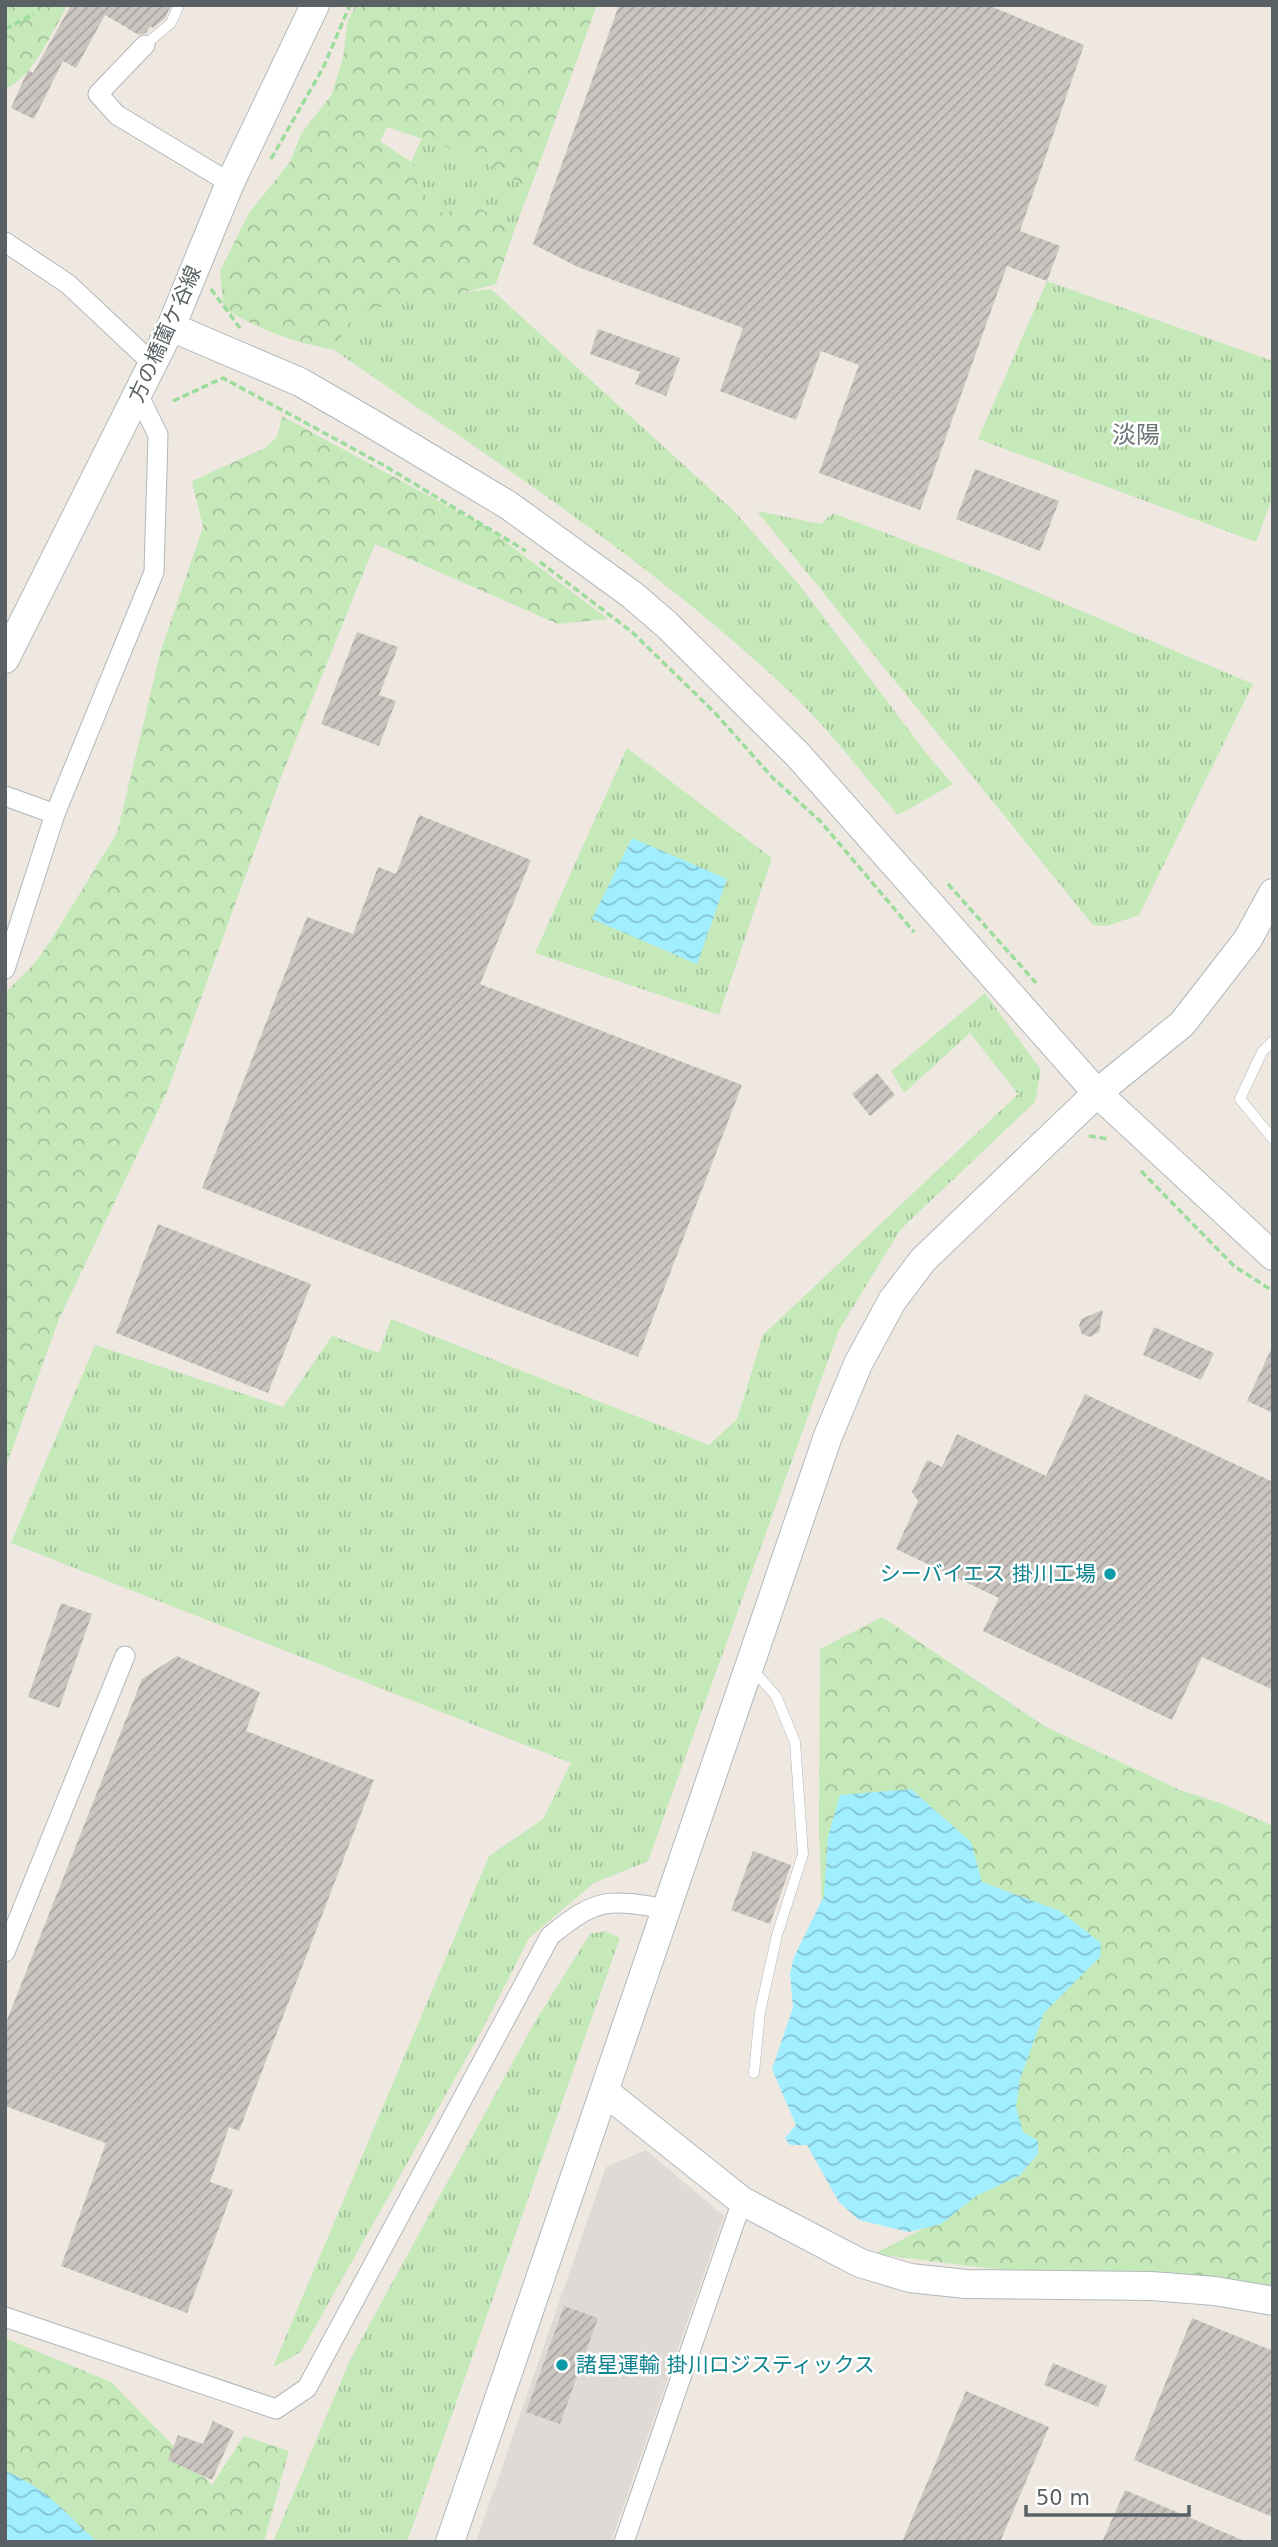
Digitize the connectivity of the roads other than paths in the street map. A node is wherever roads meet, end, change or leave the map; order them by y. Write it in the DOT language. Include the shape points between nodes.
graph roads {
  1 [pos="179,5"];
  2 [pos="315,5"];
  3 [pos="145,45"];
  4 [pos="230,183"];
  5 [pos="5,242"];
  6 [pos="172,327"];
  7 [pos="153,364"];
  8 [pos="138,394"];
  9 [pos="5,659"];
  10 [pos="5,796"];
  11 [pos="55,814"];
  12 [pos="1273,893"];
  13 [pos="5,969"];
  14 [pos="1273,1041"];
  15 [pos="1097,1093"];
  16 [pos="1273,1139"];
  17 [pos="1273,1256"];
  18 [pos="125,1656"];
  19 [pos="750,1666"];
  20 [pos="667,1909"];
  21 [pos="5,1952"];
  22 [pos="754,2073"];
  23 [pos="604,2091"];
  24 [pos="742,2201"];
  25 [pos="1273,2301"];
  26 [pos="5,2317"];
  27 [pos="450,2542"];
  28 [pos="624,2542"];
  1 -- 3 [label="lane" via="171,23"];
  2 -- 4 [label="street, 方の橋薗ケ谷線"];
  3 -- 4 [label="street" via="98,94 117,115"];
  4 -- 6 [label="street, 方の橋薗ケ谷線"];
  5 -- 7 [label="street" via="68,284"];
  6 -- 7 [label="street, 方の橋薗ケ谷線"];
  6 -- 15 [label="street" via="300,382 383,430 508,505 631,594 798,755"];
  7 -- 8 [label="street, 方の橋薗ケ谷線"];
  8 -- 9 [label="street, 方の橋薗ケ谷線"];
  8 -- 11 [label="street" via="158,435 154,572"];
  10 -- 11 [label="street"];
  11 -- 13 [label="street"];
  12 -- 15 [label="street" via="1248,939 1182,1024"];
  14 -- 16 [label="lane" via="1262,1052 1240,1099"];
  15 -- 17 [label="street"];
  15 -- 19 [label="street" via="955,1227 892,1301 828,1436"];
  18 -- 21 [label="street"];
  19 -- 20 [label="street"];
  19 -- 22 [label="lane" via="776,1696 795,1742 803,1854 777,1935 760,2012"];
  20 -- 23 [label="street"];
  20 -- 26 [label="street" via="615,1900 578,1913 550,1936 307,2388 276,2409"];
  23 -- 24 [label="street"];
  23 -- 27 [label="street"];
  24 -- 25 [label="street" via="860,2263 911,2278 966,2284 1151,2286"];
  24 -- 28 [label="street"];
}
